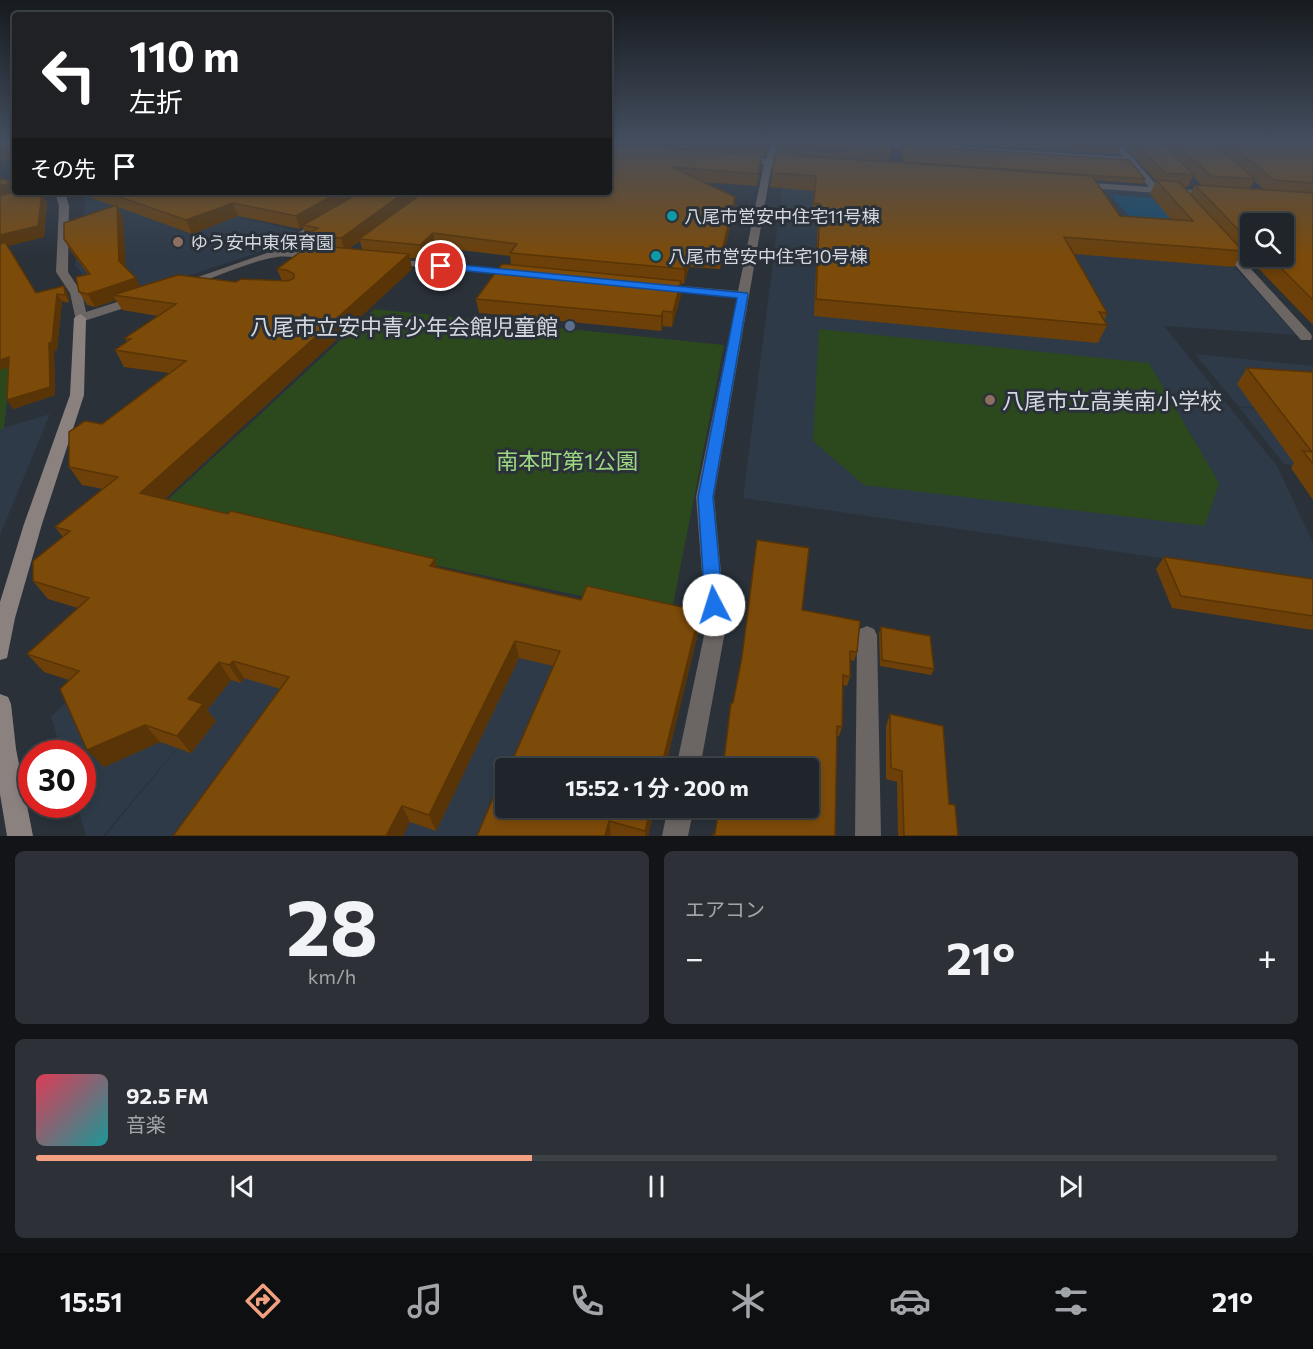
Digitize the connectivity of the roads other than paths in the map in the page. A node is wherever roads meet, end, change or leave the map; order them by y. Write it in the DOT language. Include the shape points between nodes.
graph roads {
  1 [pos="766,180"];
  2 [pos="1147,180"];
  3 [pos="1074,184"];
  4 [pos="1194,186"];
  5 [pos="1156,190"];
  6 [pos="1176,192"];
  7 [pos="1202,193"];
  8 [pos="61,195"];
  9 [pos="1223,195"];
  10 [pos="1191,209"];
  11 [pos="327,220"];
  12 [pos="1214,235"];
  13 [pos="274,254"];
  14 [pos="326,255"];
  15 [pos="383,261"];
  16 [pos="522,274"];
  17 [pos="198,279"];
  18 [pos="222,282"];
  19 [pos="177,286"];
  20 [pos="650,286"];
  21 [pos="155,293"];
  22 [pos="743,295"];
  23 [pos="80,318"];
  24 [pos="1306,337"];
  25 [pos="867,635"];
  26 [pos="0,651"];
  27 [pos="0,704"];
  28 [pos="2,750"];
  29 [pos="690,758"];
  30 [pos="679,818"];
  31 [pos="20,836"];
  32 [pos="675,836"];
  33 [pos="868,836"];
  1 -- 22 [label="street"];
  2 -- 5 [label="street"];
  3 -- 5 [label="street"];
  4 -- 7 [label="street"];
  5 -- 6 [label="street"];
  6 -- 7 [label="street"];
  6 -- 10 [label="street"];
  7 -- 9 [label="street"];
  8 -- 23 [label="street" via="62,272 76,287"];
  11 -- 13 [label="street"];
  12 -- 24 [label="street"];
  13 -- 14 [label="street"];
  13 -- 17 [label="street"];
  15 -- 16 [label="street"];
  17 -- 18 [label="street"];
  17 -- 19 [label="street"];
  20 -- 22 [label="street"];
  21 -- 23 [label="street"];
  22 -- 29 [label="street" via="705,497 716,626"];
  23 -- 26 [label="street" via="77,395 33,524 5,618"];
  25 -- 33 [label="street"];
  27 -- 28 [label="street"];
  28 -- 31 [label="street"];
  30 -- 32 [label="street"];
}
